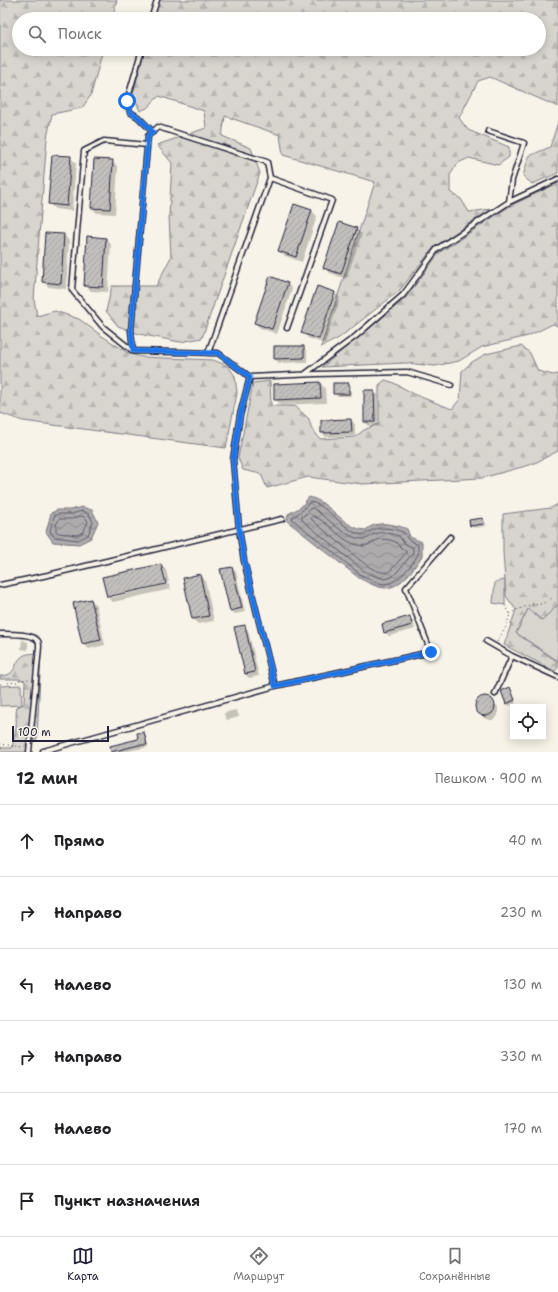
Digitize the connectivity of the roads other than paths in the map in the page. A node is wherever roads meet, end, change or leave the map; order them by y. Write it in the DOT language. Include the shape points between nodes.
graph roads {
  1 [pos="157,0"];
  2 [pos="153,12"];
  3 [pos="140,56"];
  4 [pos="488,131"];
  5 [pos="153,132"];
  6 [pos="147,145"];
  7 [pos="270,178"];
  8 [pos="558,179"];
  9 [pos="509,202"];
  10 [pos="287,328"];
  11 [pos="133,351"];
  12 [pos="208,353"];
  13 [pos="305,374"];
  14 [pos="250,377"];
  15 [pos="451,385"];
  16 [pos="282,519"];
  17 [pos="239,529"];
  18 [pos="450,537"];
  19 [pos="0,585"];
  20 [pos="0,634"];
  21 [pos="486,641"];
  22 [pos="512,656"];
  23 [pos="558,677"];
  24 [pos="275,686"];
  25 [pos="495,694"];
  26 [pos="29,750"];
  27 [pos="42,751"];
  1 -- 2 [label="lane"];
  3 -- 5 [label="lane" via="127,101 130,112"];
  4 -- 9 [label="lane" via="524,143 512,180"];
  5 -- 6 [label="lane" via="148,136"];
  5 -- 7 [label="lane" via="158,127 267,162"];
  6 -- 11 [label="lane" via="131,331"];
  6 -- 11 [label="lane" via="104,141 84,151 72,290 103,327"];
  7 -- 10 [label="lane" via="332,200"];
  7 -- 12 [label="lane"];
  8 -- 9 [label="lane"];
  9 -- 13 [label="lane" via="437,249 403,295 356,336"];
  11 -- 12 [label="lane"];
  12 -- 14 [label="lane" via="218,353"];
  13 -- 14 [label="lane"];
  13 -- 15 [label="lane" via="407,372"];
  14 -- 17 [label="lane" via="240,415 233,460"];
  16 -- 17 [label="lane"];
  17 -- 19 [label="lane"];
  17 -- 24 [label="lane" via="244,560"];
  18 -- 24 [label="lane" via="406,588 431,652"];
  20 -- 26 [label="lane" via="29,636 38,641"];
  21 -- 22 [label="lane"];
  22 -- 23 [label="lane"];
  22 -- 25 [label="lane"];
  24 -- 27 [label="lane"];
}
